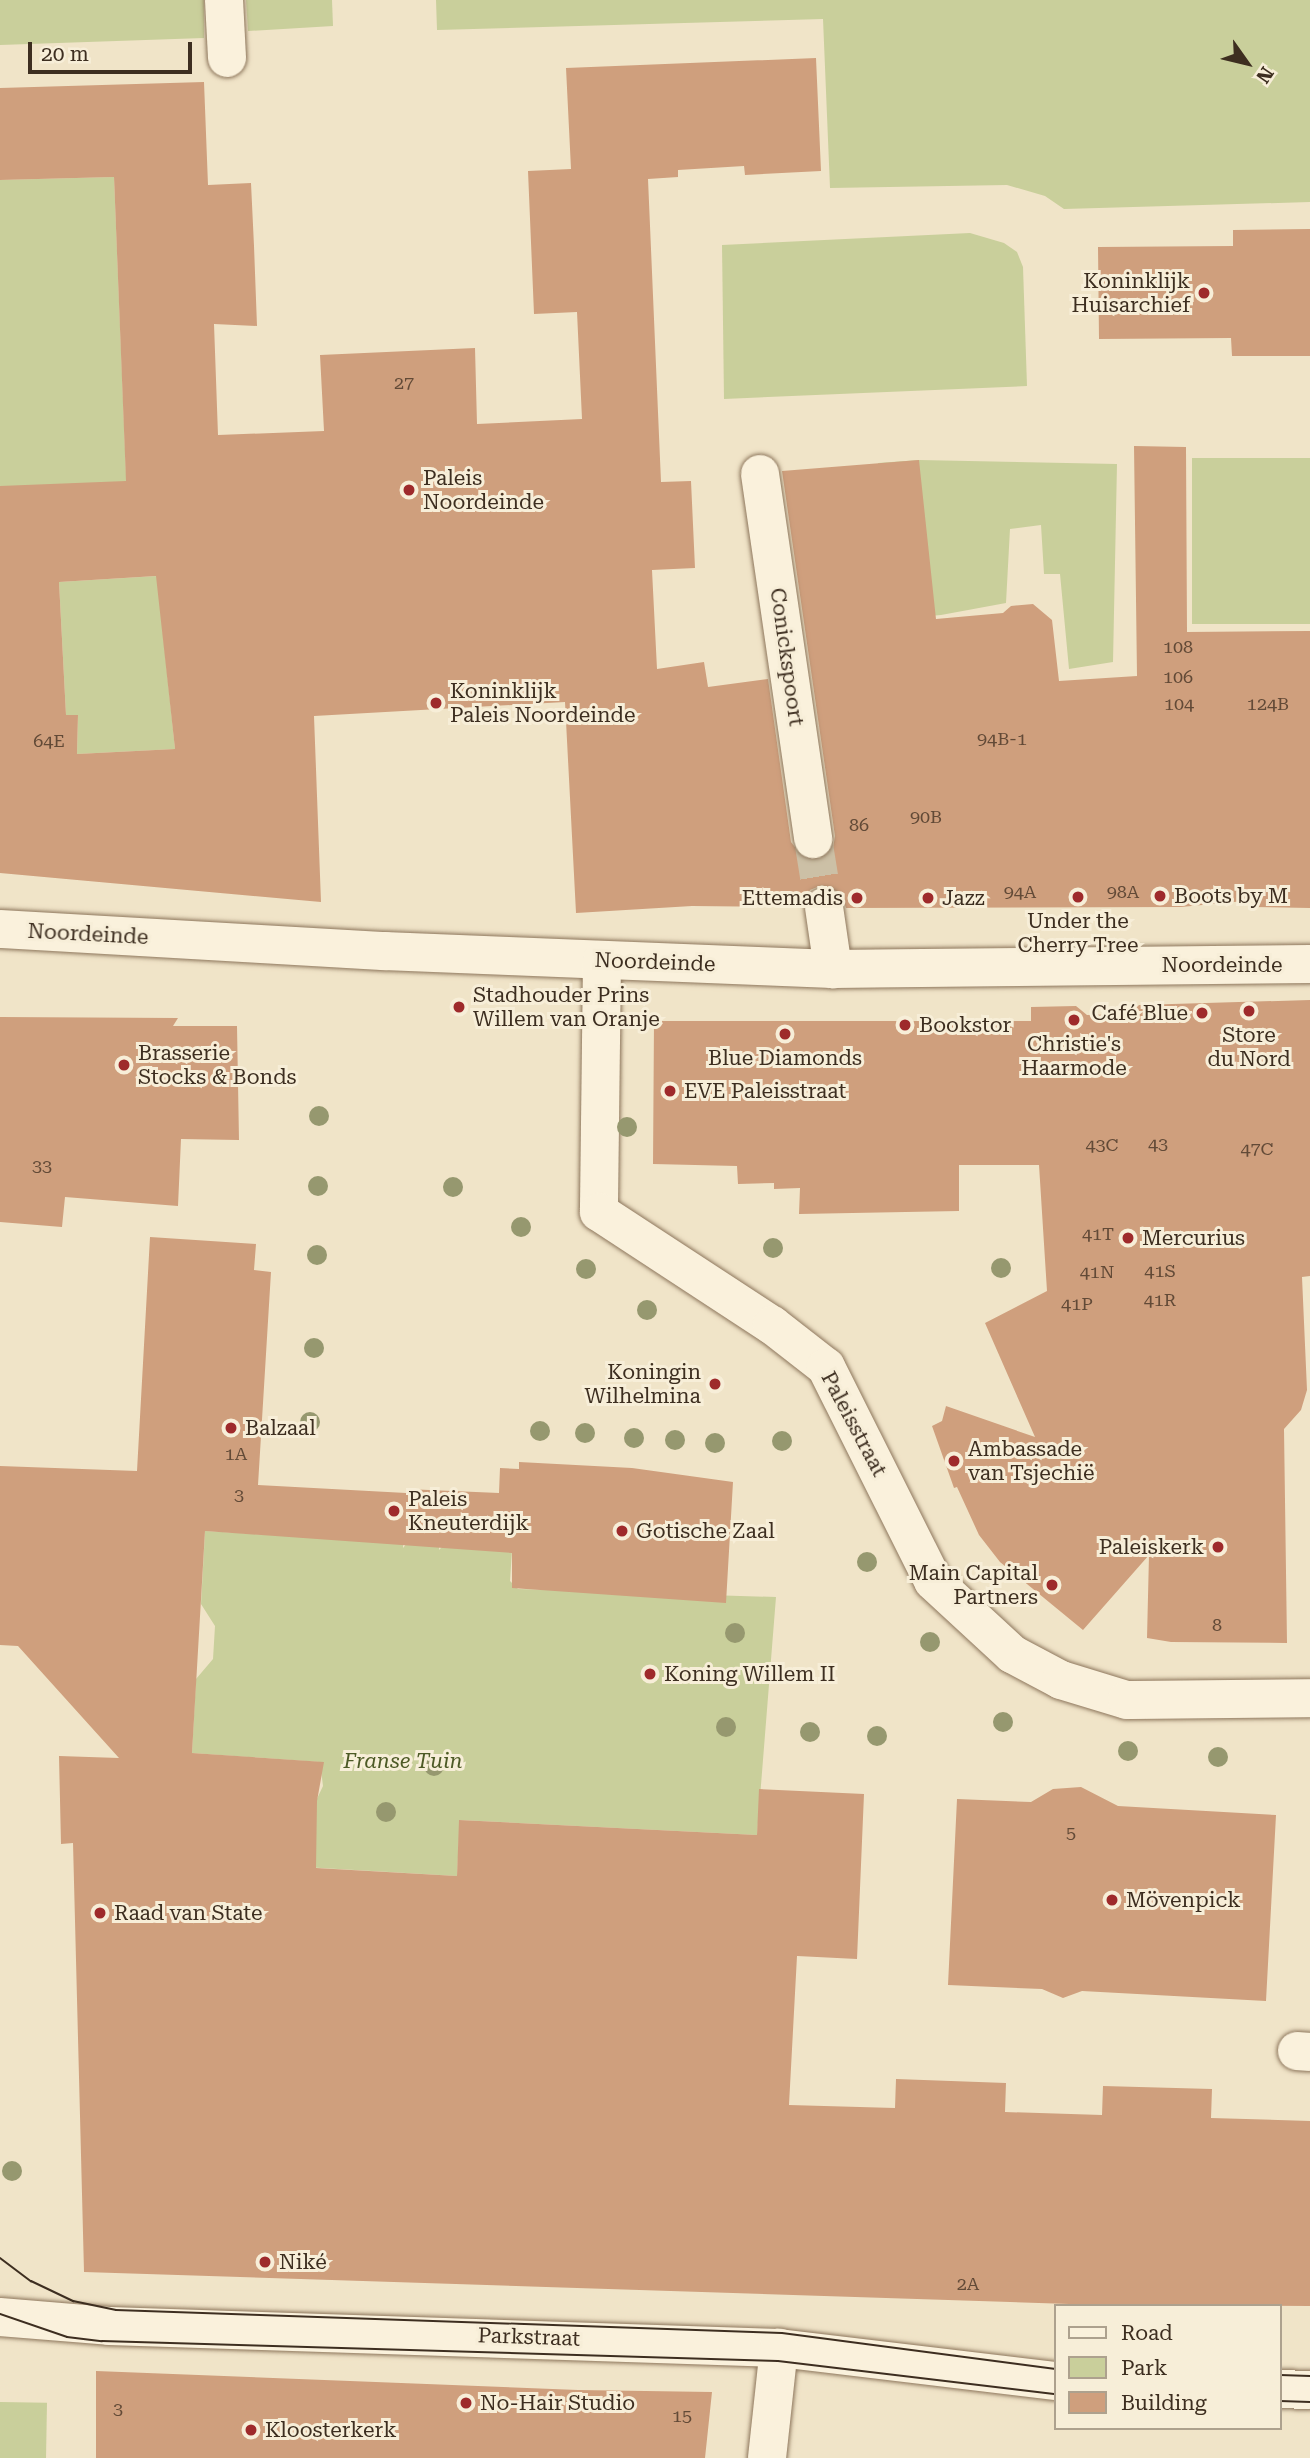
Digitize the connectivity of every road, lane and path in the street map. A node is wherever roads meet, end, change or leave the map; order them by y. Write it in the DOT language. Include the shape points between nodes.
graph roads {
  1 [pos="224,0"];
  2 [pos="228,58"];
  3 [pos="760,474"];
  4 [pos="813,839"];
  5 [pos="824,907"];
  6 [pos="0,929"];
  7 [pos="602,960"];
  8 [pos="1310,964"];
  9 [pos="833,968"];
  10 [pos="1310,1698"];
  11 [pos="0,2317"];
  12 [pos="779,2348"];
  13 [pos="1054,2381"];
  14 [pos="1282,2389"];
  15 [pos="1310,2390"];
  16 [pos="767,2458"];
  1 -- 2 [label="street"];
  3 -- 4 [label="street, Conickspoort"];
  5 -- 9 [label="street"];
  6 -- 7 [label="street, Noordeinde"];
  7 -- 9 [label="street, Noordeinde"];
  7 -- 10 [label="street, Paleisstraat" via="599,1212 772,1325 826,1367 933,1581 1012,1654 1074,1684 1127,1700"];
  8 -- 9 [label="street, Noordeinde"];
  11 -- 12 [label="street, Parkstraat" via="109,2326"];
  12 -- 13 [label="street, Parkstraat"];
  12 -- 16 [label="street"];
  14 -- 15 [label="street"];
}
